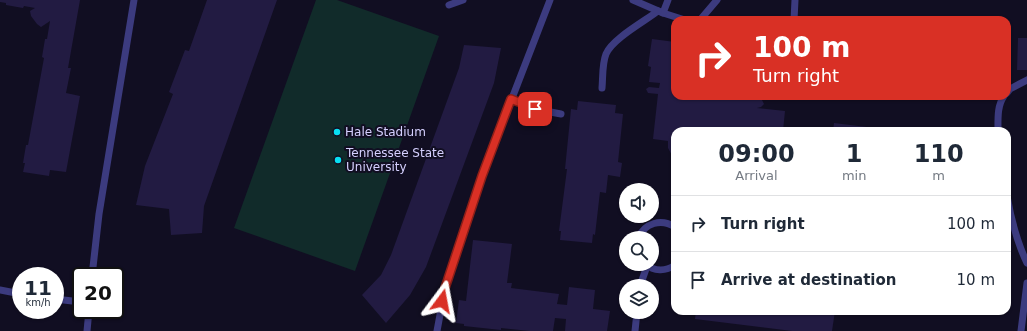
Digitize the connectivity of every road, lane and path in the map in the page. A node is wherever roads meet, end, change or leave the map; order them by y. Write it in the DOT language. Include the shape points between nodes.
graph roads {
  1 [pos="134,0"];
  2 [pos="463,0"];
  3 [pos="550,0"];
  4 [pos="633,0"];
  5 [pos="668,0"];
  6 [pos="717,0"];
  7 [pos="795,0"];
  8 [pos="449,5"];
  9 [pos="661,12"];
  10 [pos="673,16"];
  11 [pos="703,16"];
  12 [pos="794,16"];
  13 [pos="1027,80"];
  14 [pos="602,88"];
  15 [pos="1011,88"];
  16 [pos="511,99"];
  17 [pos="1001,100"];
  18 [pos="561,114"];
  19 [pos="998,127"];
  20 [pos="1011,216"];
  21 [pos="671,225"];
  22 [pos="643,231"];
  23 [pos="1027,264"];
  24 [pos="93,267"];
  25 [pos="671,268"];
  26 [pos="659,270"];
  27 [pos="1027,283"];
  28 [pos="0,290"];
  29 [pos="12,292"];
  30 [pos="88,319"];
  31 [pos="636,319"];
  32 [pos="87,331"];
  33 [pos="437,331"];
  34 [pos="635,331"];
  35 [pos="1021,331"];
  1 -- 24 [label="lane" via="99,214"];
  2 -- 8 [label="lane"];
  3 -- 16 [label="lane"];
  4 -- 9 [label="lane"];
  5 -- 9 [label="lane"];
  6 -- 11 [label="lane"];
  7 -- 12 [label="lane"];
  9 -- 10 [label="lane"];
  9 -- 14 [label="lane" via="617,40 607,52"];
  13 -- 15 [label="lane"];
  16 -- 18 [label="lane" via="538,110"];
  16 -- 33 [label="lane" via="445,288"];
  17 -- 19 [label="lane" via="997,116"];
  20 -- 23 [label="lane"];
  21 -- 22 [label="lane" via="654,223"];
  25 -- 26 [label="lane"];
  27 -- 35 [label="lane"];
  28 -- 29 [label="lane"];
  30 -- 32 [label="lane"];
  31 -- 34 [label="lane"];
}
